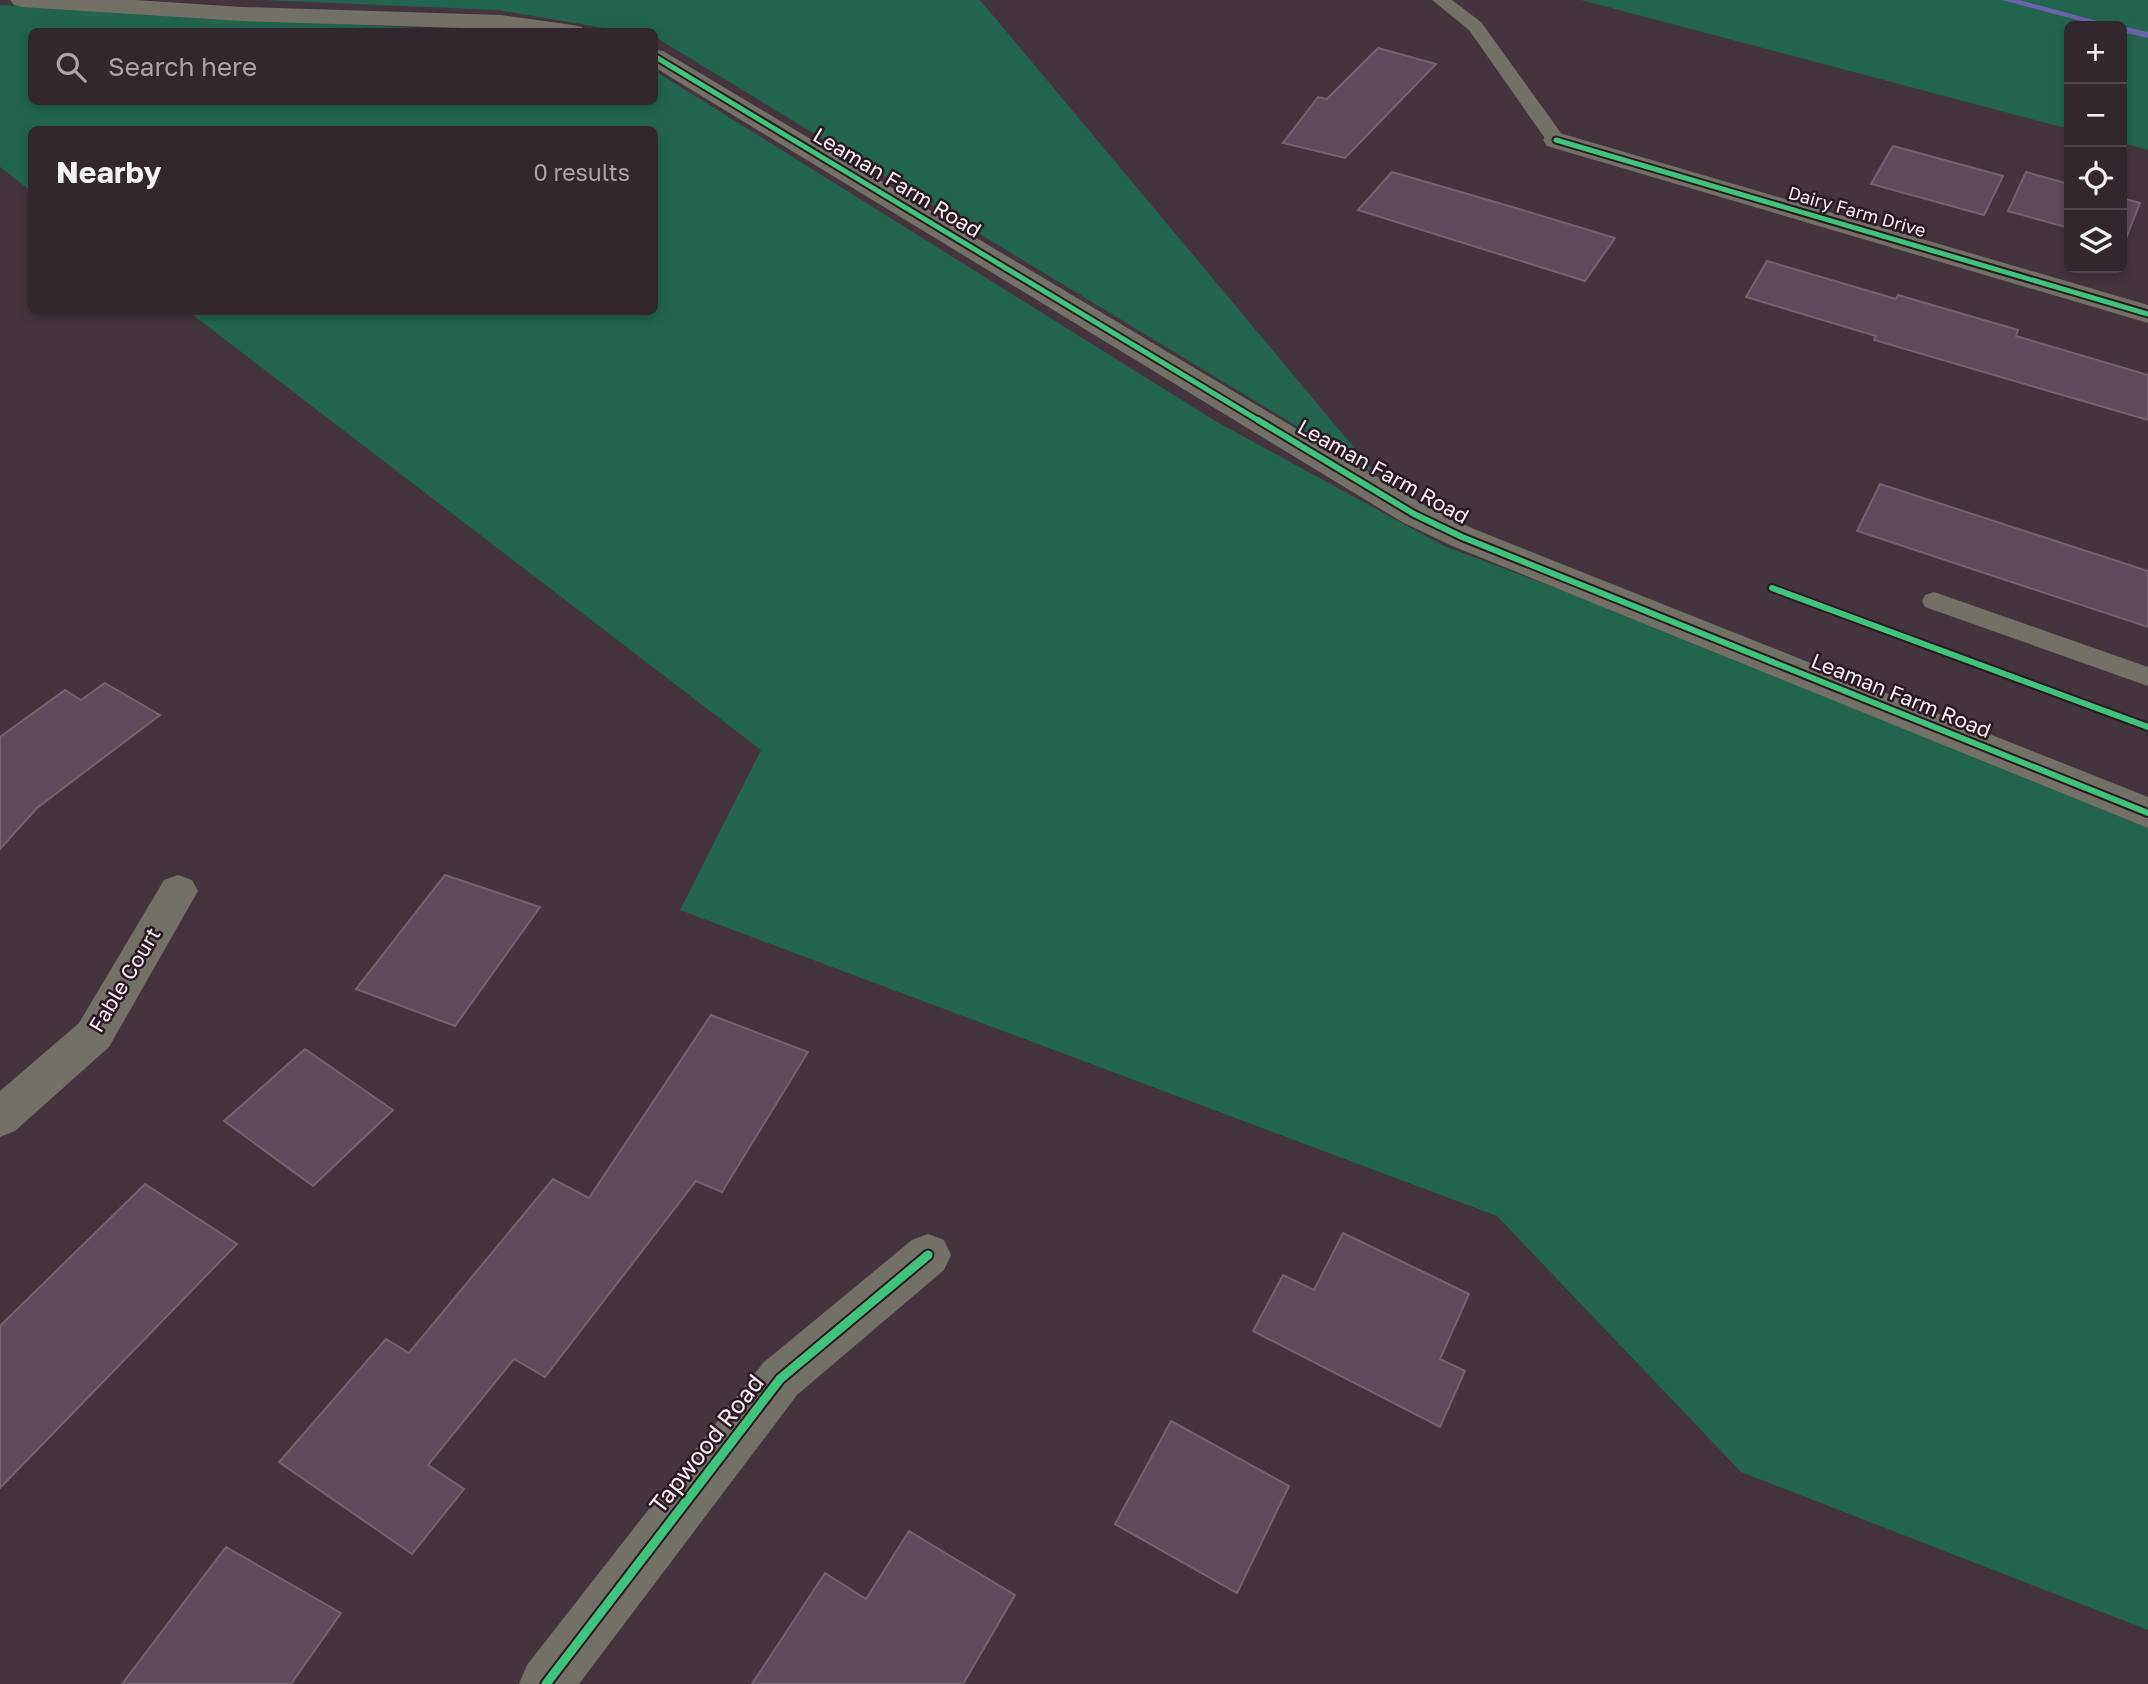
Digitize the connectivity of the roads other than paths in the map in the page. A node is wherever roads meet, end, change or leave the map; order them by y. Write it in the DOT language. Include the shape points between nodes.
graph roads {
  1 [pos="22,0"];
  2 [pos="1441,0"];
  3 [pos="544,28"];
  4 [pos="658,59"];
  5 [pos="1556,140"];
  6 [pos="2148,314"];
  7 [pos="1934,601"];
  8 [pos="2148,677"];
  9 [pos="2148,813"];
  10 [pos="178,891"];
  11 [pos="0,1118"];
  12 [pos="928,1255"];
  13 [pos="546,1684"];
  1 -- 3 [label="street" via="242,14 500,22"];
  2 -- 5 [label="lane" via="1475,26"];
  4 -- 9 [label="street, Leaman Farm Road" via="1414,514"];
  5 -- 6 [label="street, Dairy Farm Drive"];
  7 -- 8 [label="lane"];
  10 -- 11 [label="street, Fable Court" via="94,1035"];
  12 -- 13 [label="street, Tapwood Road" via="780,1380"];
}
